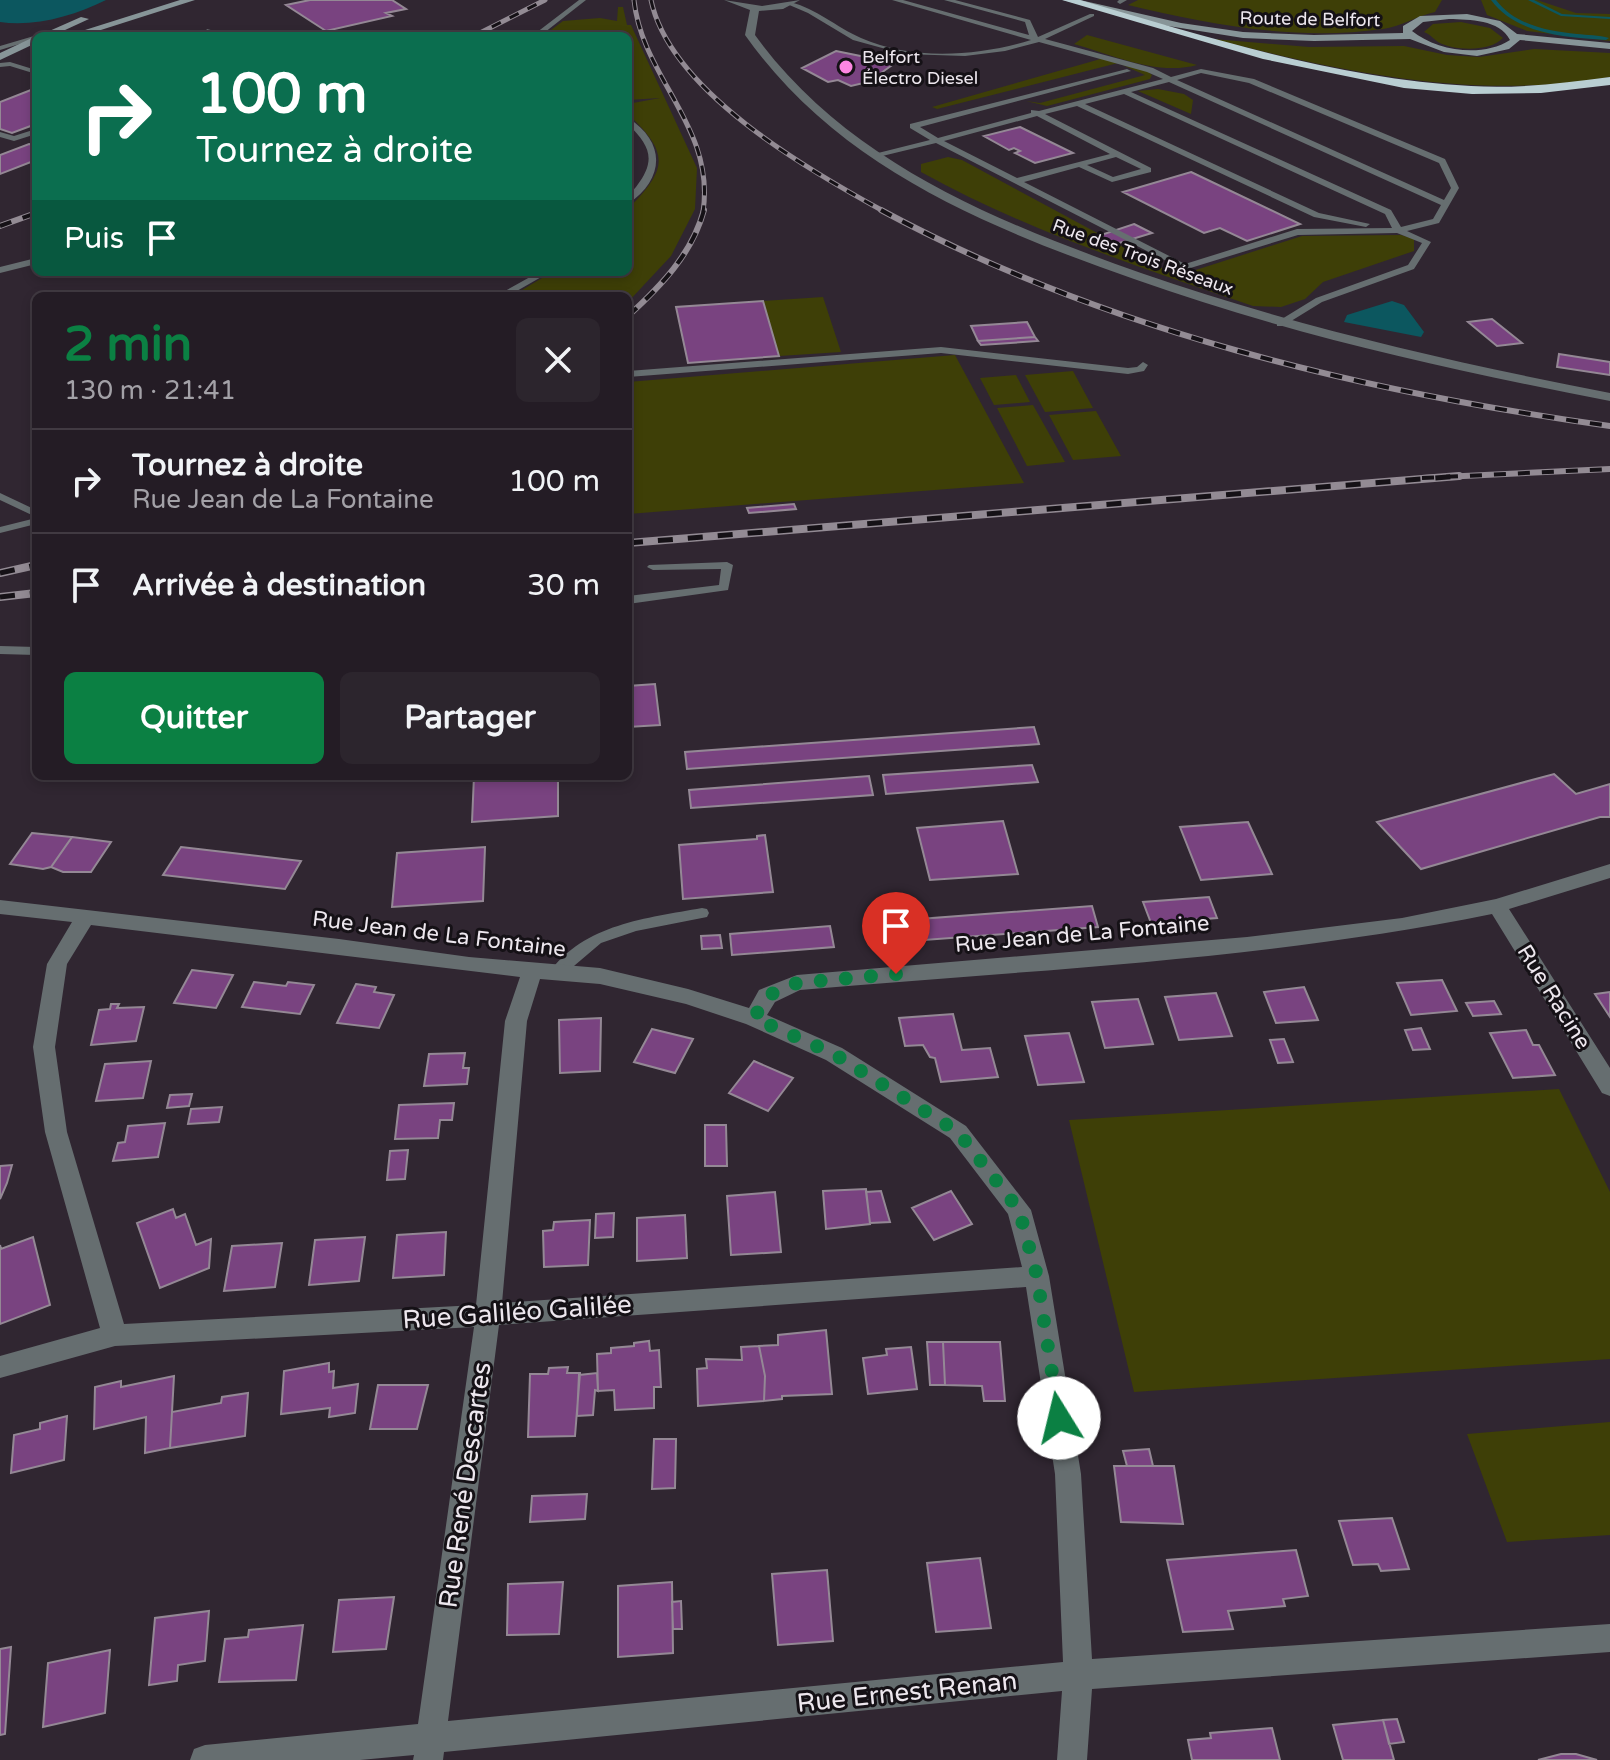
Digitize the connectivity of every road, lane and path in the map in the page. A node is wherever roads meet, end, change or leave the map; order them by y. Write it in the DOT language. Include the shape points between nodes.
graph roads {
  1 [pos="190,0"];
  2 [pos="583,0"];
  3 [pos="729,0"];
  4 [pos="895,0"];
  5 [pos="947,0"];
  6 [pos="1068,0"];
  7 [pos="1462,0"];
  8 [pos="792,2"];
  9 [pos="755,8"];
  10 [pos="1092,15"];
  11 [pos="91,16"];
  12 [pos="1461,16"];
  13 [pos="207,31"];
  14 [pos="50,32"];
  15 [pos="84,32"];
  16 [pos="211,32"];
  17 [pos="541,32"];
  18 [pos="1410,36"];
  19 [pos="1037,37"];
  20 [pos="1516,37"];
  21 [pos="32,38"];
  22 [pos="32,41"];
  23 [pos="1610,46"];
  24 [pos="0,48"];
  25 [pos="32,49"];
  26 [pos="0,61"];
  27 [pos="32,71"];
  28 [pos="1127,71"];
  29 [pos="1168,80"];
  30 [pos="1610,81"];
  31 [pos="1124,91"];
  32 [pos="1008,100"];
  33 [pos="1077,103"];
  34 [pos="1035,113"];
  35 [pos="632,124"];
  36 [pos="32,132"];
  37 [pos="0,134"];
  38 [pos="936,140"];
  39 [pos="1118,154"];
  40 [pos="877,156"];
  41 [pos="1079,164"];
  42 [pos="1017,181"];
  43 [pos="632,197"];
  44 [pos="1446,204"];
  45 [pos="1398,230"];
  46 [pos="32,262"];
  47 [pos="0,270"];
  48 [pos="538,276"];
  49 [pos="508,292"];
  50 [pos="1280,324"];
  51 [pos="1143,365"];
  52 [pos="632,374"];
  53 [pos="1610,397"];
  54 [pos="0,496"];
  55 [pos="32,512"];
  56 [pos="32,522"];
  57 [pos="0,530"];
  58 [pos="653,567"];
  59 [pos="632,600"];
  60 [pos="0,650"];
  61 [pos="32,651"];
  62 [pos="1610,871"];
  63 [pos="1497,906"];
  64 [pos="0,907"];
  65 [pos="702,913"];
  66 [pos="85,917"];
  67 [pos="544,973"];
  68 [pos="754,1018"];
  69 [pos="1610,1087"];
  70 [pos="1037,1276"];
  71 [pos="488,1315"];
  72 [pos="115,1335"];
  73 [pos="0,1367"];
  74 [pos="1610,1638"];
  75 [pos="1078,1675"];
  76 [pos="430,1749"];
  77 [pos="205,1760"];
  78 [pos="1072,1760"];
  1 -- 15 [label="main road"];
  2 -- 17 [label="lane"];
  3 -- 9 [label="street"];
  4 -- 19 [label="lane"];
  5 -- 19 [label="lane" via="1028,21"];
  6 -- 18 [label="main road, Route de Belfort" via="1244,35"];
  6 -- 30 [label="highway" via="1276,58 1399,82 1529,90"];
  7 -- 12 [label="main road"];
  8 -- 9 [label="street"];
  8 -- 19 [label="lane" via="863,42 897,50 995,51"];
  9 -- 40 [label="street, Rue des Trois Réseaux" via="750,35 782,78"];
  10 -- 19 [label="lane"];
  11 -- 14 [label="main road"];
  12 -- 18 [label="main road" via="1413,21 1407,28"];
  12 -- 20 [label="main road" via="1498,24"];
  13 -- 16 [label="lane"];
  18 -- 20 [label="main road" via="1437,48 1478,52 1509,46"];
  19 -- 29 [label="lane"];
  20 -- 23 [label="main road"];
  21 -- 24 [label="lane"];
  22 -- 26 [label="main road"];
  25 -- 26 [label="main road"];
  26 -- 27 [label="lane"];
  28 -- 32 [label="lane"];
  29 -- 31 [label="lane"];
  29 -- 44 [label="lane"];
  29 -- 44 [label="lane" via="1201,71 1251,81 1442,161 1455,188"];
  31 -- 33 [label="lane"];
  31 -- 45 [label="lane" via="1388,212"];
  32 -- 34 [label="lane"];
  32 -- 38 [label="lane" via="913,126"];
  33 -- 34 [label="lane"];
  33 -- 45 [label="lane" via="1317,215"];
  34 -- 38 [label="lane"];
  34 -- 39 [label="lane"];
  35 -- 43 [label="lane" via="650,144 654,160 652,175"];
  36 -- 37 [label="lane" via="14,139"];
  38 -- 40 [label="lane"];
  38 -- 42 [label="lane"];
  39 -- 41 [label="lane"];
  39 -- 41 [label="lane" via="1148,170 1112,180"];
  40 -- 50 [label="street, Rue des Trois Réseaux" via="959,204 1046,243"];
  41 -- 42 [label="lane"];
  42 -- 45 [label="lane" via="1184,267 1297,232"];
  44 -- 45 [label="lane" via="1436,221"];
  45 -- 50 [label="lane" via="1427,242 1411,267 1319,300"];
  46 -- 47 [label="lane"];
  48 -- 49 [label="lane"];
  50 -- 53 [label="street, Rue des Trois Réseaux" via="1447,366"];
  51 -- 52 [label="lane" via="1128,371 1098,369 941,350"];
  54 -- 55 [label="lane"];
  56 -- 57 [label="lane"];
  58 -- 59 [label="lane" via="727,565 724,588"];
  60 -- 61 [label="lane"];
  62 -- 63 [label="street, Rue Jean de La Fontaine"];
  63 -- 68 [label="street, Rue Jean de La Fontaine" via="1402,925 1247,944 797,983 767,996"];
  63 -- 69 [label="street, Rue Racine"];
  64 -- 66 [label="street, Rue Jean de La Fontaine"];
  65 -- 67 [label="lane" via="596,939"];
  66 -- 67 [label="street, Rue Jean de La Fontaine"];
  66 -- 72 [label="street" via="57,964 44,1047 56,1132"];
  67 -- 68 [label="street, Rue Jean de La Fontaine" via="600,976"];
  67 -- 71 [label="street, Rue René Descartes" via="516,1021"];
  68 -- 70 [label="street" via="834,1054 958,1132 1019,1210"];
  70 -- 71 [label="street, Rue Galiléo Galilée"];
  70 -- 75 [label="street" via="1068,1474"];
  71 -- 72 [label="street, Rue Galiléo Galilée"];
  71 -- 76 [label="street, Rue René Descartes"];
  72 -- 73 [label="street, Rue Galiléo Galilée"];
  74 -- 75 [label="street, Rue Ernest Renan"];
  75 -- 76 [label="street, Rue Ernest Renan"];
  75 -- 78 [label="street"];
  76 -- 77 [label="street, Rue Ernest Renan"];
}
